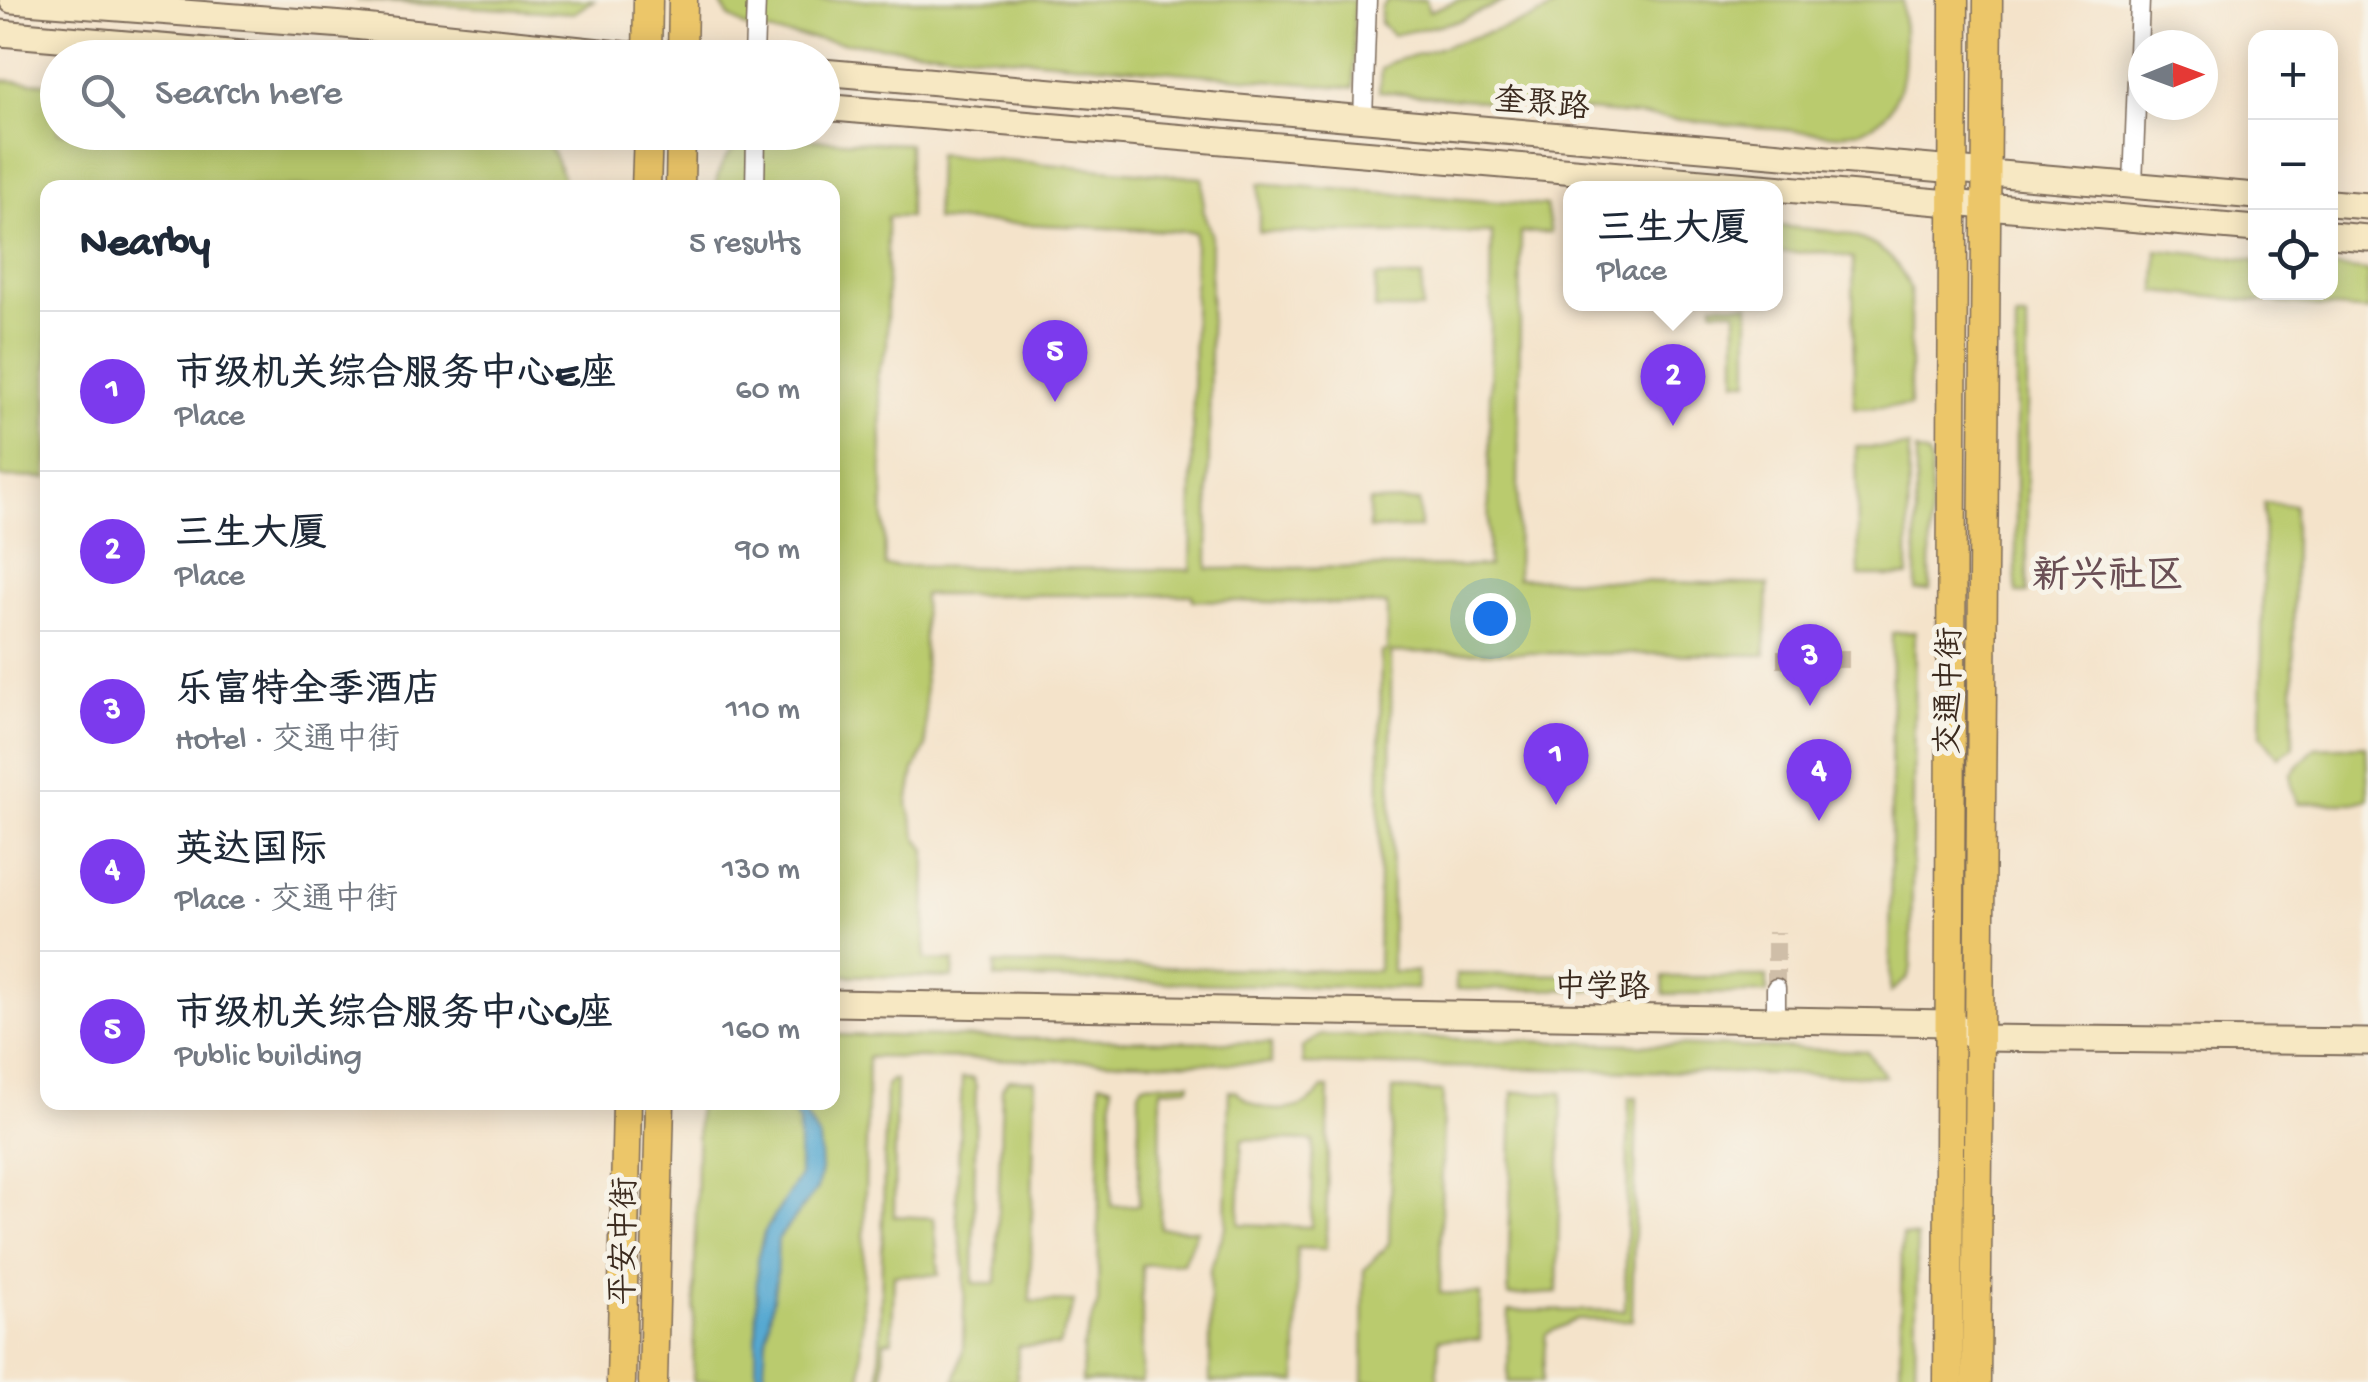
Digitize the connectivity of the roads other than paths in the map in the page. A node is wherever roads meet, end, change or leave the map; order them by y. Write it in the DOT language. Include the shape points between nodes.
graph roads {
  1 [pos="12,0"];
  2 [pos="648,0"];
  3 [pos="684,0"];
  4 [pos="756,0"];
  5 [pos="1367,0"];
  6 [pos="1954,0"];
  7 [pos="1988,0"];
  8 [pos="2140,0"];
  9 [pos="0,33"];
  10 [pos="81,40"];
  11 [pos="480,40"];
  12 [pos="647,40"];
  13 [pos="683,40"];
  14 [pos="755,40"];
  15 [pos="840,74"];
  16 [pos="840,109"];
  17 [pos="1363,118"];
  18 [pos="647,150"];
  19 [pos="681,150"];
  20 [pos="756,150"];
  21 [pos="1952,170"];
  22 [pos="1986,173"];
  23 [pos="646,180"];
  24 [pos="680,180"];
  25 [pos="755,180"];
  26 [pos="1695,181"];
  27 [pos="2134,186"];
  28 [pos="1783,188"];
  29 [pos="2248,195"];
  30 [pos="1954,203"];
  31 [pos="2338,203"];
  32 [pos="1987,206"];
  33 [pos="2368,206"];
  34 [pos="2248,228"];
  35 [pos="2338,236"];
  36 [pos="2368,238"];
  37 [pos="1776,988"];
  38 [pos="840,1002"];
  39 [pos="1776,1020"];
  40 [pos="1949,1023"];
  41 [pos="1979,1038"];
  42 [pos="2368,1042"];
  43 [pos="627,1110"];
  44 [pos="660,1110"];
  45 [pos="621,1382"];
  46 [pos="653,1382"];
  47 [pos="1948,1382"];
  48 [pos="1976,1382"];
  1 -- 11 [label="main road"];
  2 -- 12 [label="main road"];
  3 -- 13 [label="main road"];
  4 -- 14 [label="street"];
  5 -- 17 [label="street"];
  6 -- 21 [label="main road, 交通中街"];
  7 -- 22 [label="main road, 交通中街"];
  8 -- 27 [label="street"];
  9 -- 10 [label="main road"];
  15 -- 17 [label="main road, 奎聚路"];
  16 -- 26 [label="main road, 奎聚路"];
  17 -- 21 [label="main road, 奎聚路"];
  18 -- 23 [label="main road"];
  19 -- 24 [label="main road"];
  20 -- 25 [label="street"];
  21 -- 22 [label="main road, 奎聚路"];
  21 -- 30 [label="main road, 交通中街"];
  22 -- 27 [label="main road, 奎聚路"];
  22 -- 32 [label="main road, 交通中街"];
  27 -- 29 [label="main road, 奎聚路"];
  28 -- 30 [label="main road, 奎聚路"];
  30 -- 32 [label="main road, 奎聚路"];
  30 -- 40 [label="main road, 交通中街"];
  31 -- 33 [label="main road"];
  32 -- 34 [label="main road, 奎聚路"];
  32 -- 41 [label="main road, 交通中街"];
  35 -- 36 [label="main road"];
  37 -- 39 [label="street"];
  38 -- 39 [label="main road, 中学路"];
  39 -- 40 [label="main road, 中学路"];
  40 -- 41 [label="main road, 中学路"];
  40 -- 47 [label="main road, 交通中街"];
  41 -- 42 [label="main road, 中学路"];
  41 -- 48 [label="main road, 交通中街"];
  43 -- 45 [label="main road, 平安中街"];
  44 -- 46 [label="main road, 平安中街"];
}
